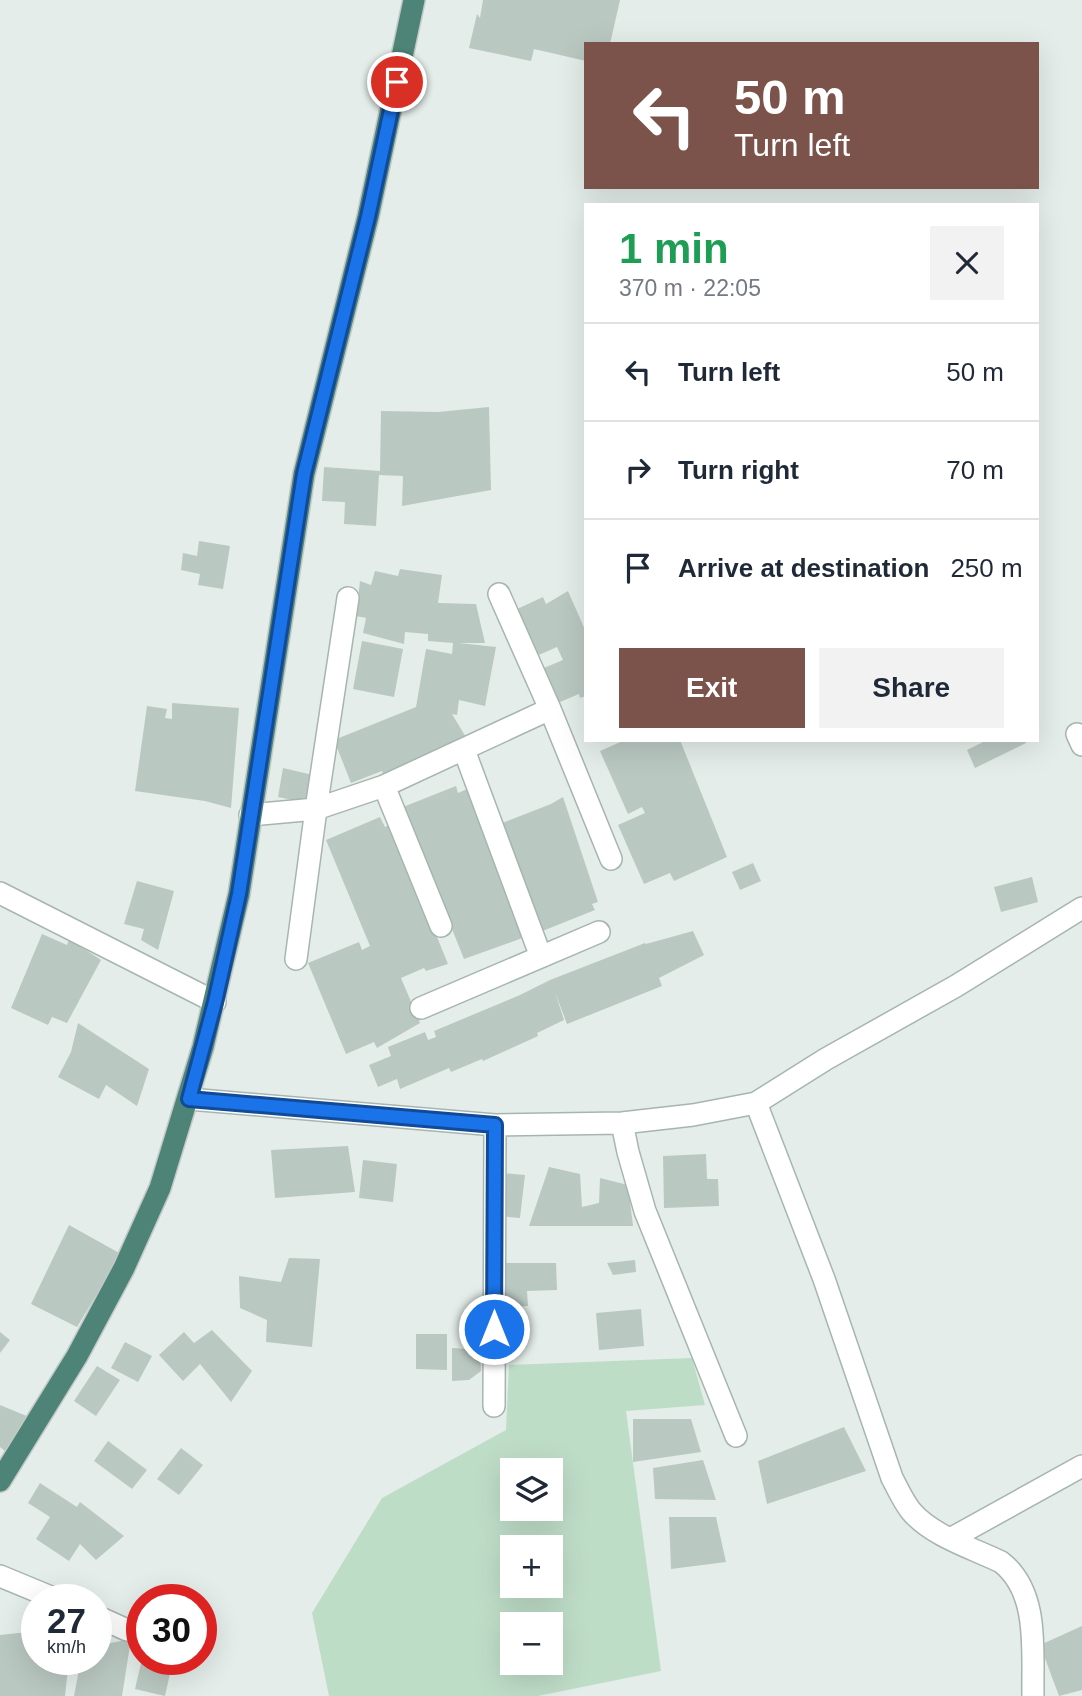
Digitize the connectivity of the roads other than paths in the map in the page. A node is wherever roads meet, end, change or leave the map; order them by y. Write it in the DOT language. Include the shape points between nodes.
graph roads {
  1 [pos="414,0"];
  2 [pos="499,594"];
  3 [pos="348,598"];
  4 [pos="550,709"];
  5 [pos="464,750"];
  6 [pos="384,786"];
  7 [pos="316,810"];
  8 [pos="250,815"];
  9 [pos="611,859"];
  10 [pos="0,893"];
  11 [pos="1082,908"];
  12 [pos="441,926"];
  13 [pos="599,933"];
  14 [pos="541,957"];
  15 [pos="296,959"];
  16 [pos="215,1002"];
  17 [pos="421,1008"];
  18 [pos="189,1099"];
  19 [pos="756,1103"];
  20 [pos="622,1123"];
  21 [pos="495,1125"];
  22 [pos="494,1406"];
  23 [pos="736,1436"];
  24 [pos="1082,1466"];
  25 [pos="0,1481"];
  26 [pos="952,1538"];
  27 [pos="0,1576"];
  28 [pos="21,1585"];
  29 [pos="1033,1696"];
  1 -- 8 [label="highway" via="368,217 304,474"];
  2 -- 4 [label="street"];
  3 -- 7 [label="street"];
  4 -- 5 [label="street"];
  4 -- 9 [label="street"];
  5 -- 6 [label="street"];
  5 -- 14 [label="street"];
  6 -- 7 [label="street"];
  6 -- 12 [label="street"];
  7 -- 8 [label="street"];
  7 -- 15 [label="street"];
  8 -- 16 [label="highway" via="239,894"];
  10 -- 16 [label="street"];
  11 -- 19 [label="street"];
  13 -- 14 [label="street"];
  14 -- 17 [label="street"];
  16 -- 18 [label="highway"];
  18 -- 21 [label="street"];
  18 -- 25 [label="highway" via="160,1188 124,1268 78,1356"];
  19 -- 20 [label="street"];
  19 -- 26 [label="street" via="824,1279 892,1478 912,1511"];
  20 -- 21 [label="street"];
  20 -- 23 [label="street" via="645,1211"];
  21 -- 22 [label="street"];
  24 -- 26 [label="street"];
  26 -- 29 [label="street" via="1008,1567 1022,1588 1030,1609"];
  27 -- 28 [label="street"];
}
